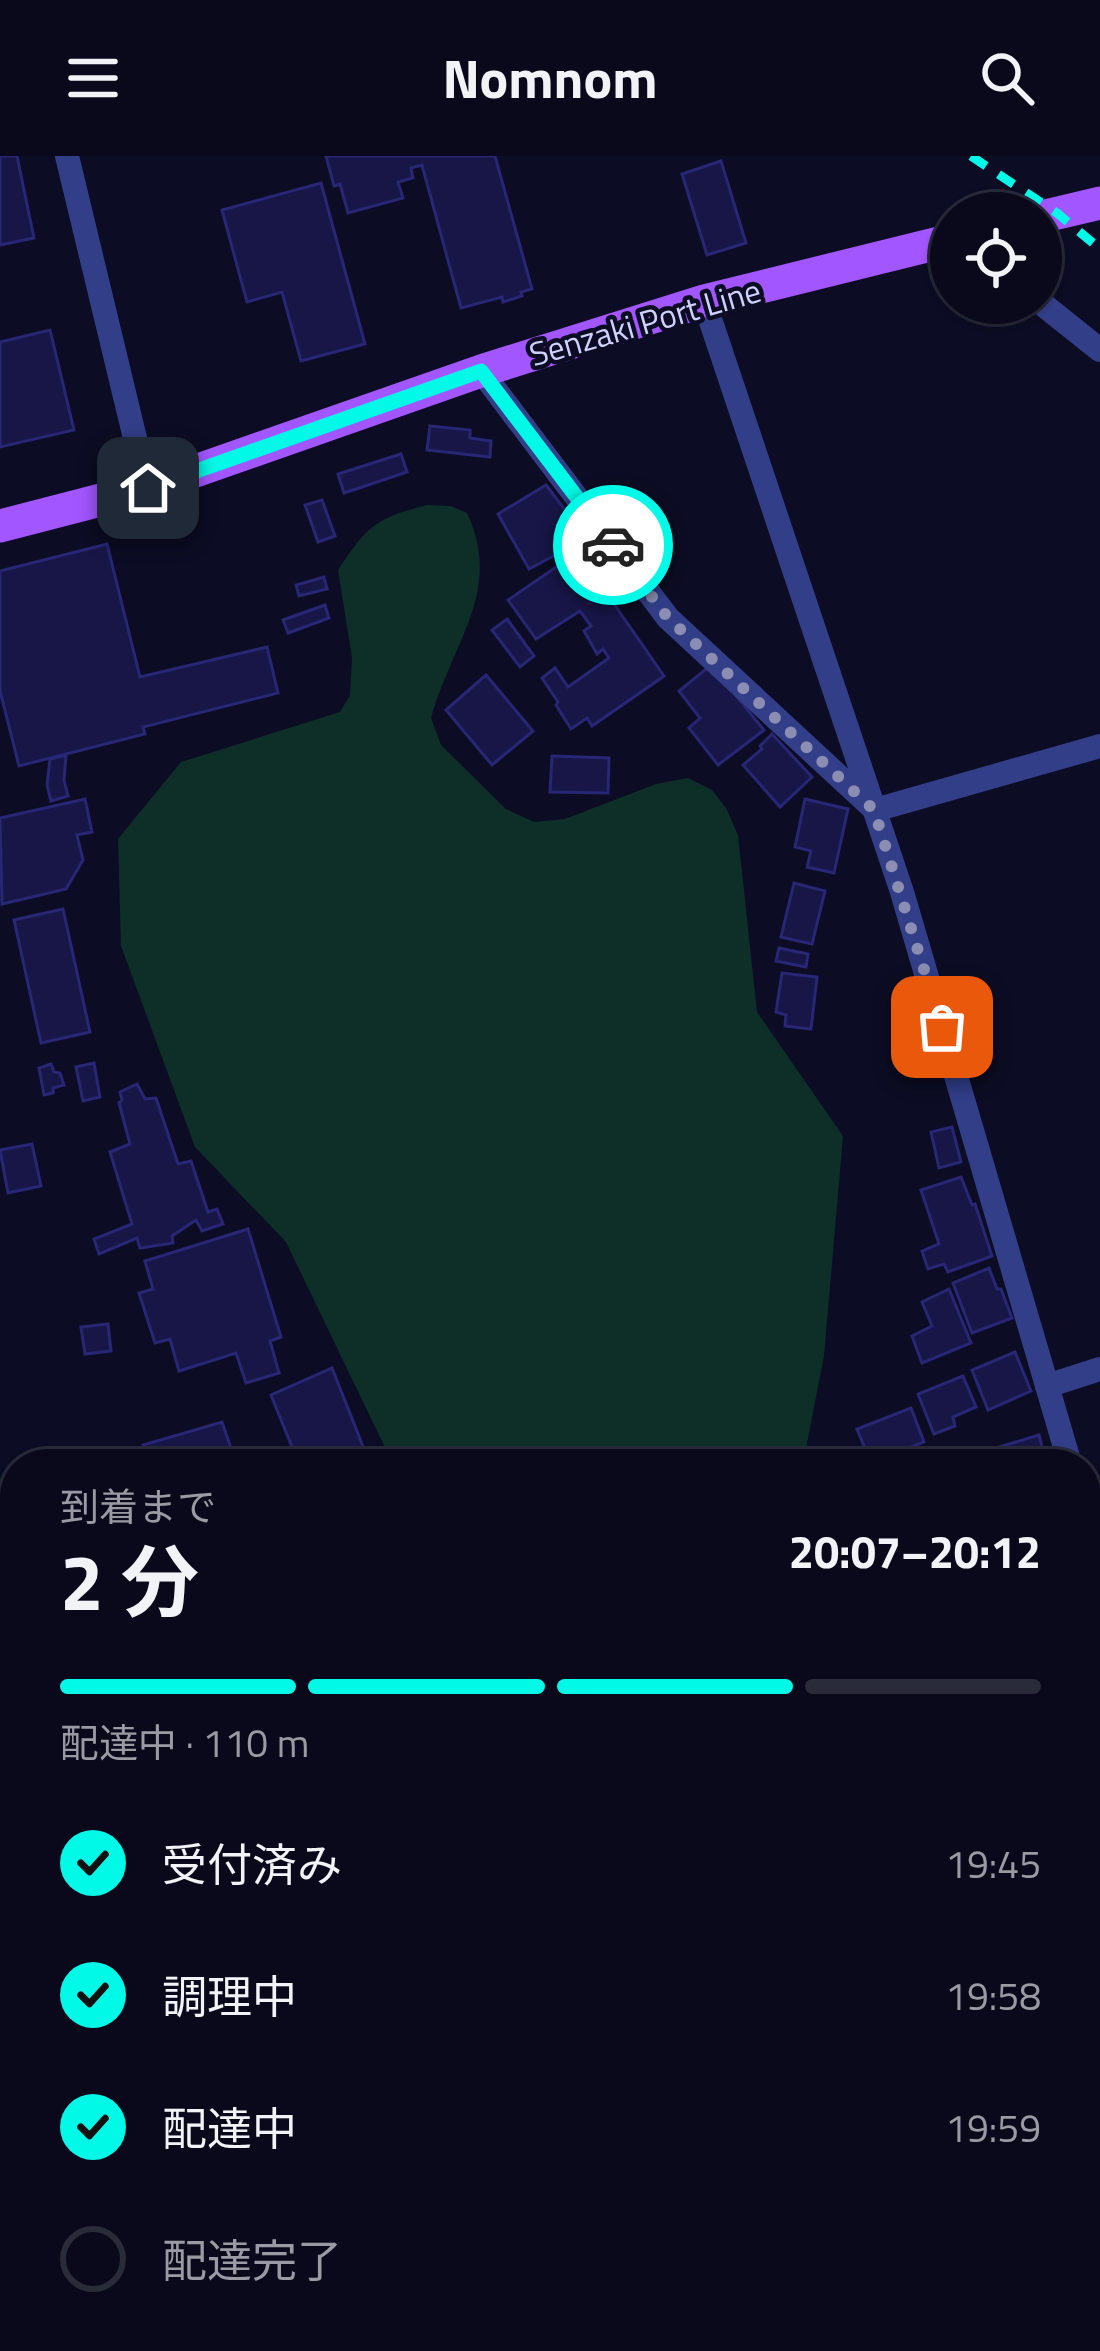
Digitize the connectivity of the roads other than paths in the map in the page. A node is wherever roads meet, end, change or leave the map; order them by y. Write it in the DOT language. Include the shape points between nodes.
graph roads {
  1 [pos="67,156"];
  2 [pos="1100,203"];
  3 [pos="1062,212"];
  4 [pos="930,245"];
  5 [pos="704,302"];
  6 [pos="1062,320"];
  7 [pos="1100,350"];
  8 [pos="481,371"];
  9 [pos="148,488"];
  10 [pos="0,526"];
  11 [pos="1100,746"];
  12 [pos="874,810"];
  13 [pos="1100,1369"];
  14 [pos="1047,1386"];
  15 [pos="1066,1449"];
  1 -- 9 [label="street"];
  2 -- 3 [label="main road"];
  4 -- 5 [label="main road, Senzaki Port Line"];
  5 -- 8 [label="main road, Senzaki Port Line"];
  5 -- 12 [label="street"];
  6 -- 7 [label="street"];
  8 -- 9 [label="main road, Senzaki Port Line"];
  8 -- 12 [label="street" via="668,618"];
  9 -- 10 [label="main road, Senzaki Port Line"];
  11 -- 12 [label="street"];
  12 -- 14 [label="street"];
  13 -- 14 [label="street"];
  14 -- 15 [label="street"];
}
